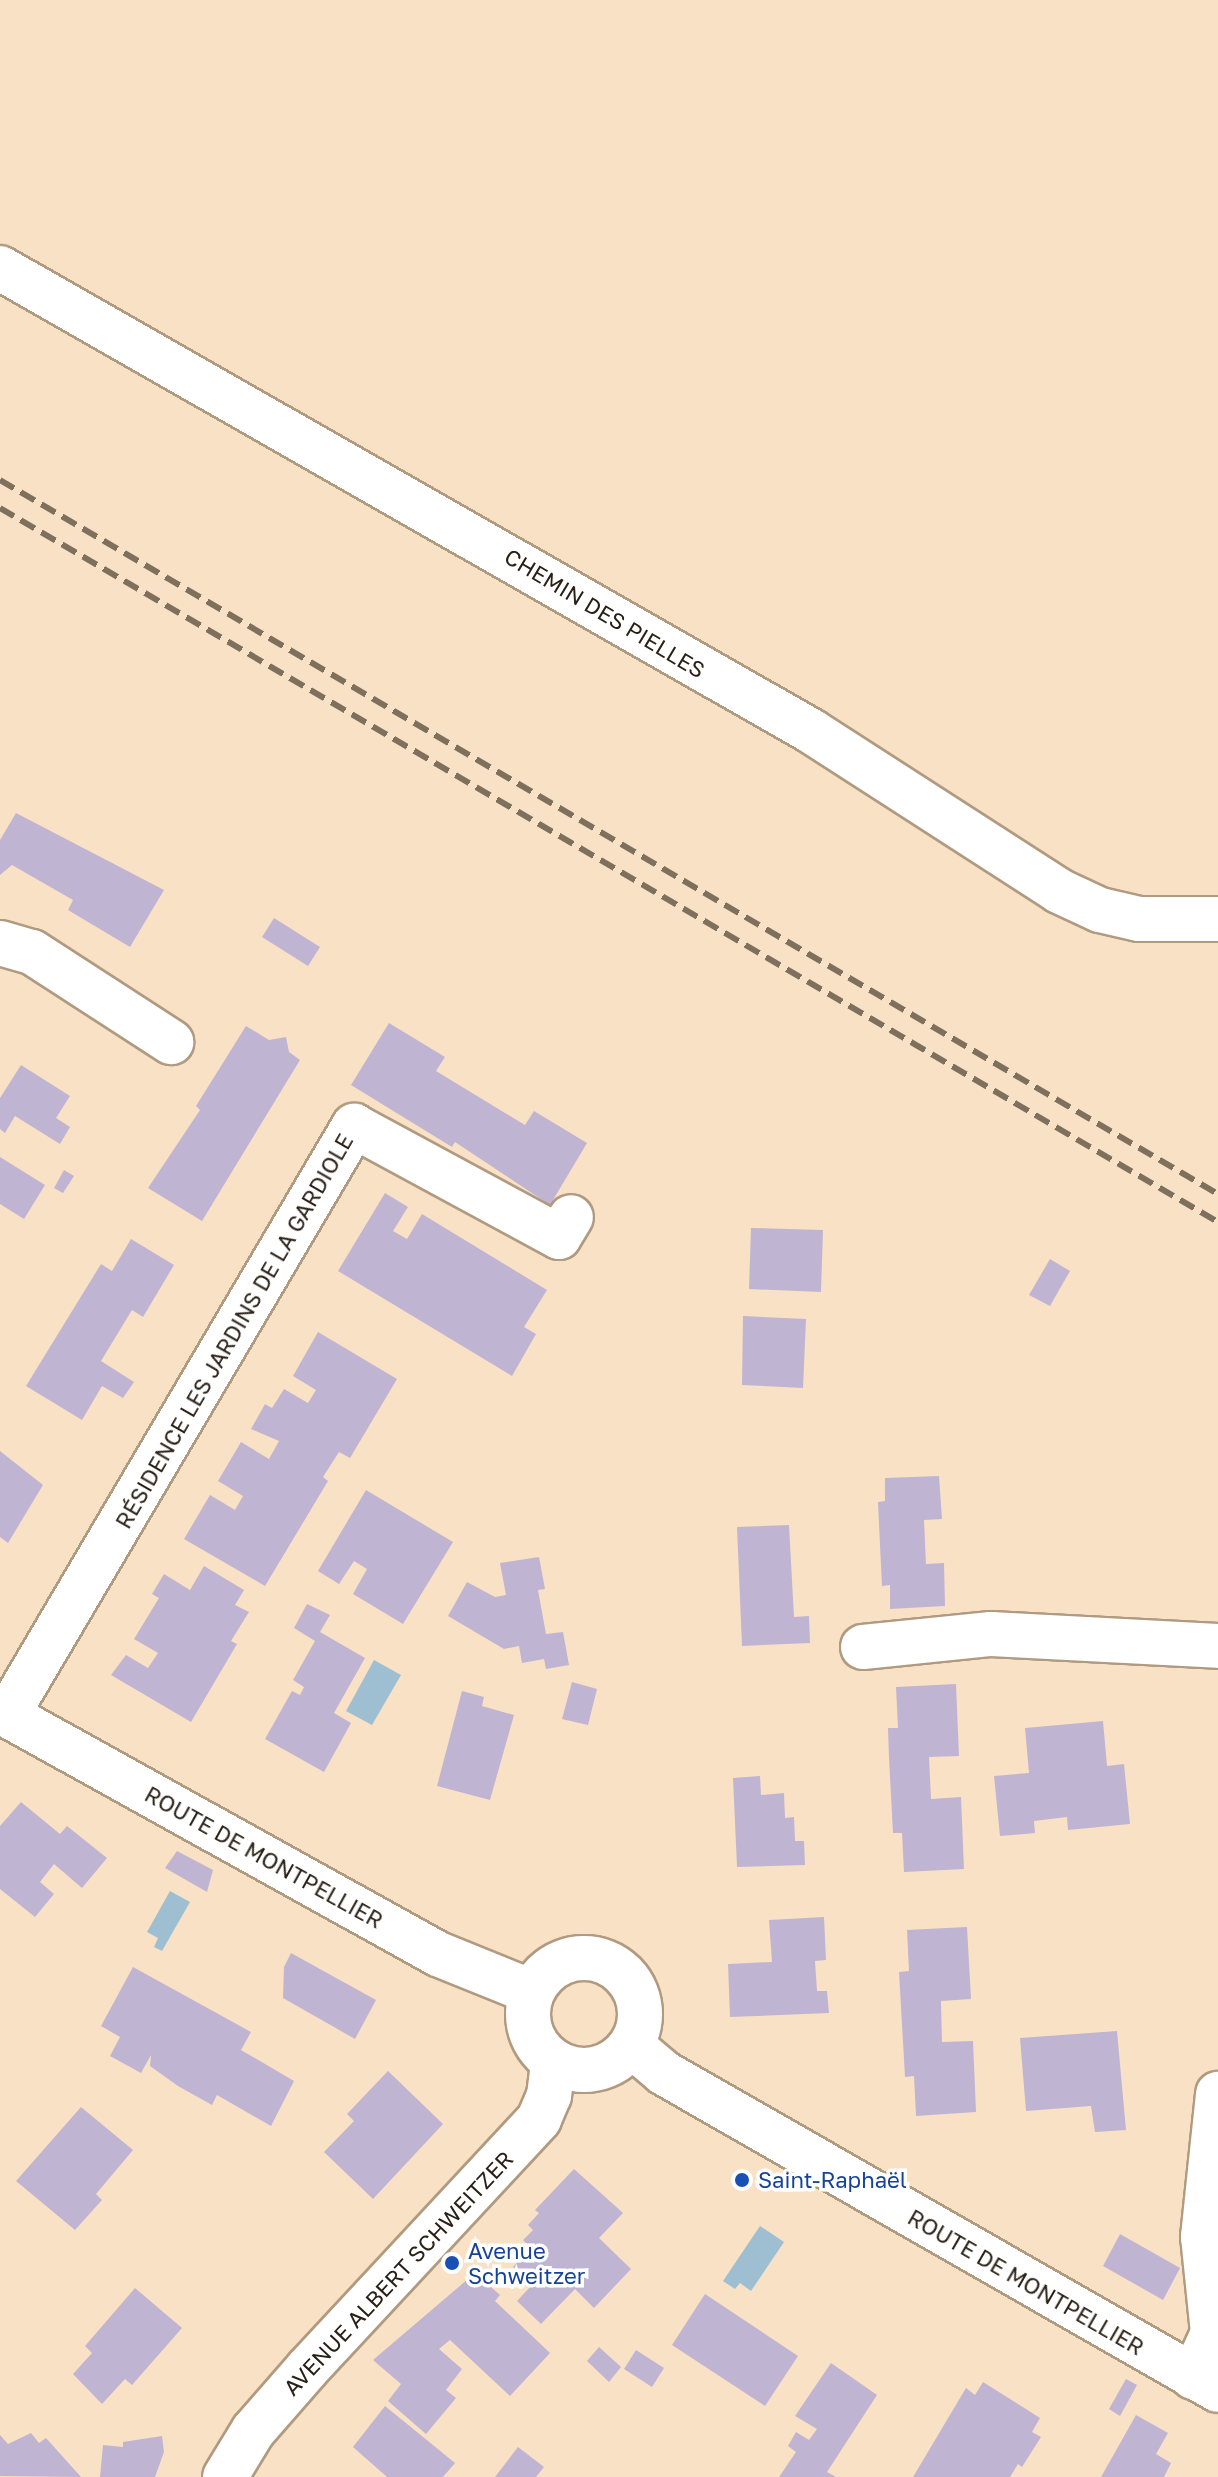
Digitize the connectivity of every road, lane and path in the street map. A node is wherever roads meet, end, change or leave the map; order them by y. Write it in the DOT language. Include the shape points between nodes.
graph roads {
  1 [pos="0,268"];
  2 [pos="1218,919"];
  3 [pos="0,943"];
  4 [pos="171,1042"];
  5 [pos="571,1217"];
  6 [pos="1218,1646"];
  7 [pos="863,1647"];
  8 [pos="3,1713"];
  9 [pos="532,1992"];
  10 [pos="631,2045"];
  11 [pos="553,2061"];
  12 [pos="1218,2094"];
  13 [pos="1206,2384"];
  14 [pos="225,2477"];
  1 -- 2 [label="street, CHEMIN DES PIELLES" via="811,731 1059,891 1100,910 1139,919"];
  3 -- 4 [label="street" via="32,952"];
  5 -- 8 [label="street, RÉSIDENCE LES JARDINS DE LA GARDIOLE" via="559,1237 354,1126"];
  6 -- 7 [label="street" via="991,1634"];
  8 -- 9 [label="street, ROUTE DE MONTPELLIER" via="438,1954"];
  9 -- 10 [label="street" via="545,1973 571,1959 611,1964 637,1993 640,2018"];
  9 -- 11 [label="street" via="530,2031"];
  10 -- 11 [label="street" via="613,2063 593,2070"];
  10 -- 13 [label="street, ROUTE DE MONTPELLIER" via="664,2073"];
  11 -- 14 [label="street, AVENUE ALBERT SCHWEITZER" via="549,2096 539,2119 298,2379 253,2431"];
  12 -- 13 [label="street" via="1203,2237 1213,2333"];
}
